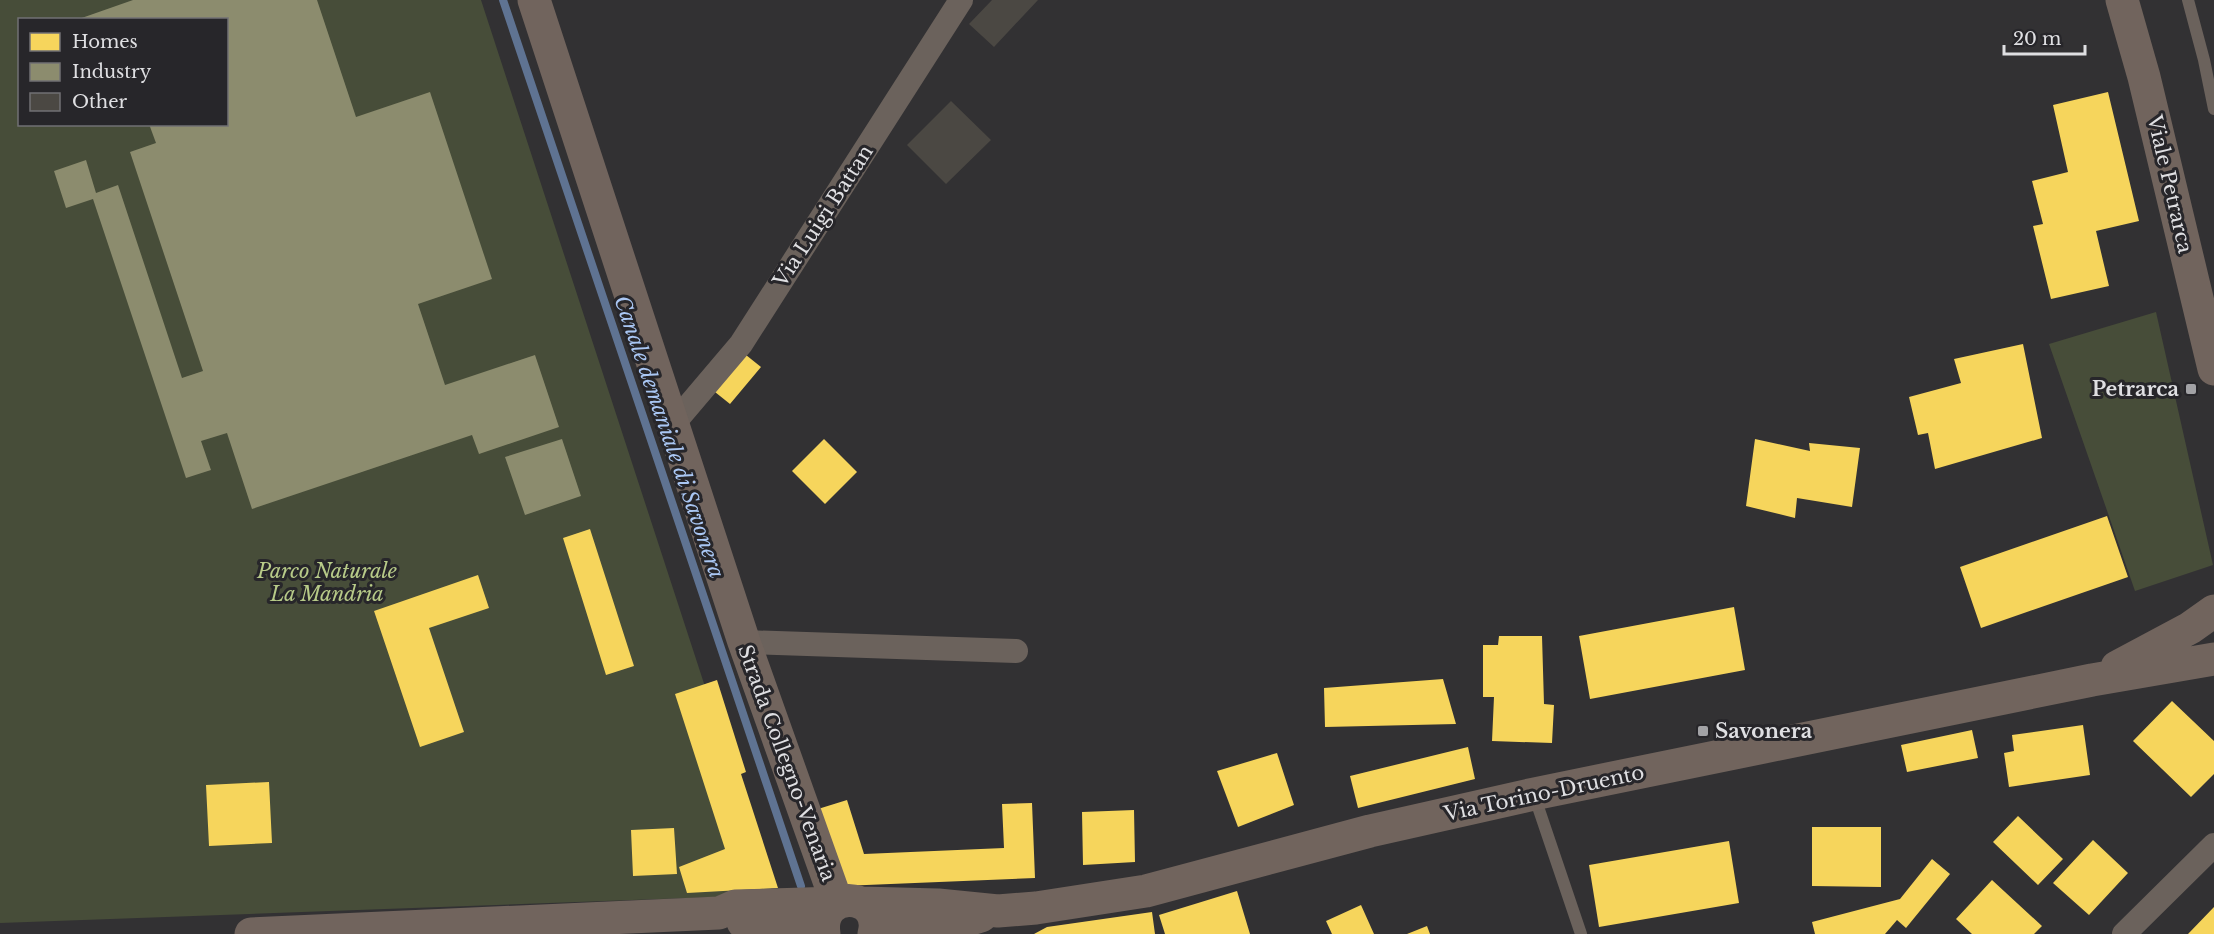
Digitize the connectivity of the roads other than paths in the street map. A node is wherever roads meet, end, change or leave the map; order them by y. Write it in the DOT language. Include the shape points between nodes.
graph roads {
  1 [pos="534,0"];
  2 [pos="961,0"];
  3 [pos="2122,0"];
  4 [pos="2188,0"];
  5 [pos="2214,109"];
  6 [pos="2205,295"];
  7 [pos="2214,369"];
  8 [pos="674,423"];
  9 [pos="2214,611"];
  10 [pos="741,632"];
  11 [pos="1016,651"];
  12 [pos="2214,659"];
  13 [pos="2092,680"];
  14 [pos="1534,794"];
  15 [pos="2214,845"];
  16 [pos="849,903"];
  17 [pos="998,911"];
  18 [pos="719,913"];
  19 [pos="251,934"];
  20 [pos="808,934"];
  21 [pos="824,934"];
  22 [pos="874,934"];
  23 [pos="900,934"];
  24 [pos="1581,934"];
  25 [pos="2124,934"];
  1 -- 8 [label="street, Strada Collegno-Venaria"];
  2 -- 8 [label="street, Via Luigi Battan" via="741,344"];
  3 -- 6 [label="street, Viale Petrarca"];
  4 -- 5 [label="lane"];
  6 -- 7 [label="street, Viale Petrarca"];
  8 -- 10 [label="street, Strada Collegno-Venaria"];
  9 -- 13 [label="street, Via Torino-Druento"];
  10 -- 11 [label="street"];
  10 -- 16 [label="street, Strada Collegno-Venaria"];
  12 -- 13 [label="street, Via Torino-Druento"];
  13 -- 14 [label="street, Via Torino-Druento"];
  14 -- 17 [label="street, Via Torino-Druento" via="1370,831 1146,891"];
  14 -- 24 [label="lane"];
  15 -- 25 [label="street"];
  16 -- 17 [label="street, Via Torino-Druento"];
  16 -- 18 [label="street, Via Torino-Druento" via="735,906"];
  16 -- 21 [label="street" via="830,908 823,924"];
  16 -- 22 [label="street, Strada Collegno-Venaria" via="873,914"];
  17 -- 23 [label="street, Via Torino-Druento" via="940,928"];
  18 -- 19 [label="street, Via Torino-Druento"];
  18 -- 20 [label="street, Via Torino-Druento" via="734,921 778,925"];
}
